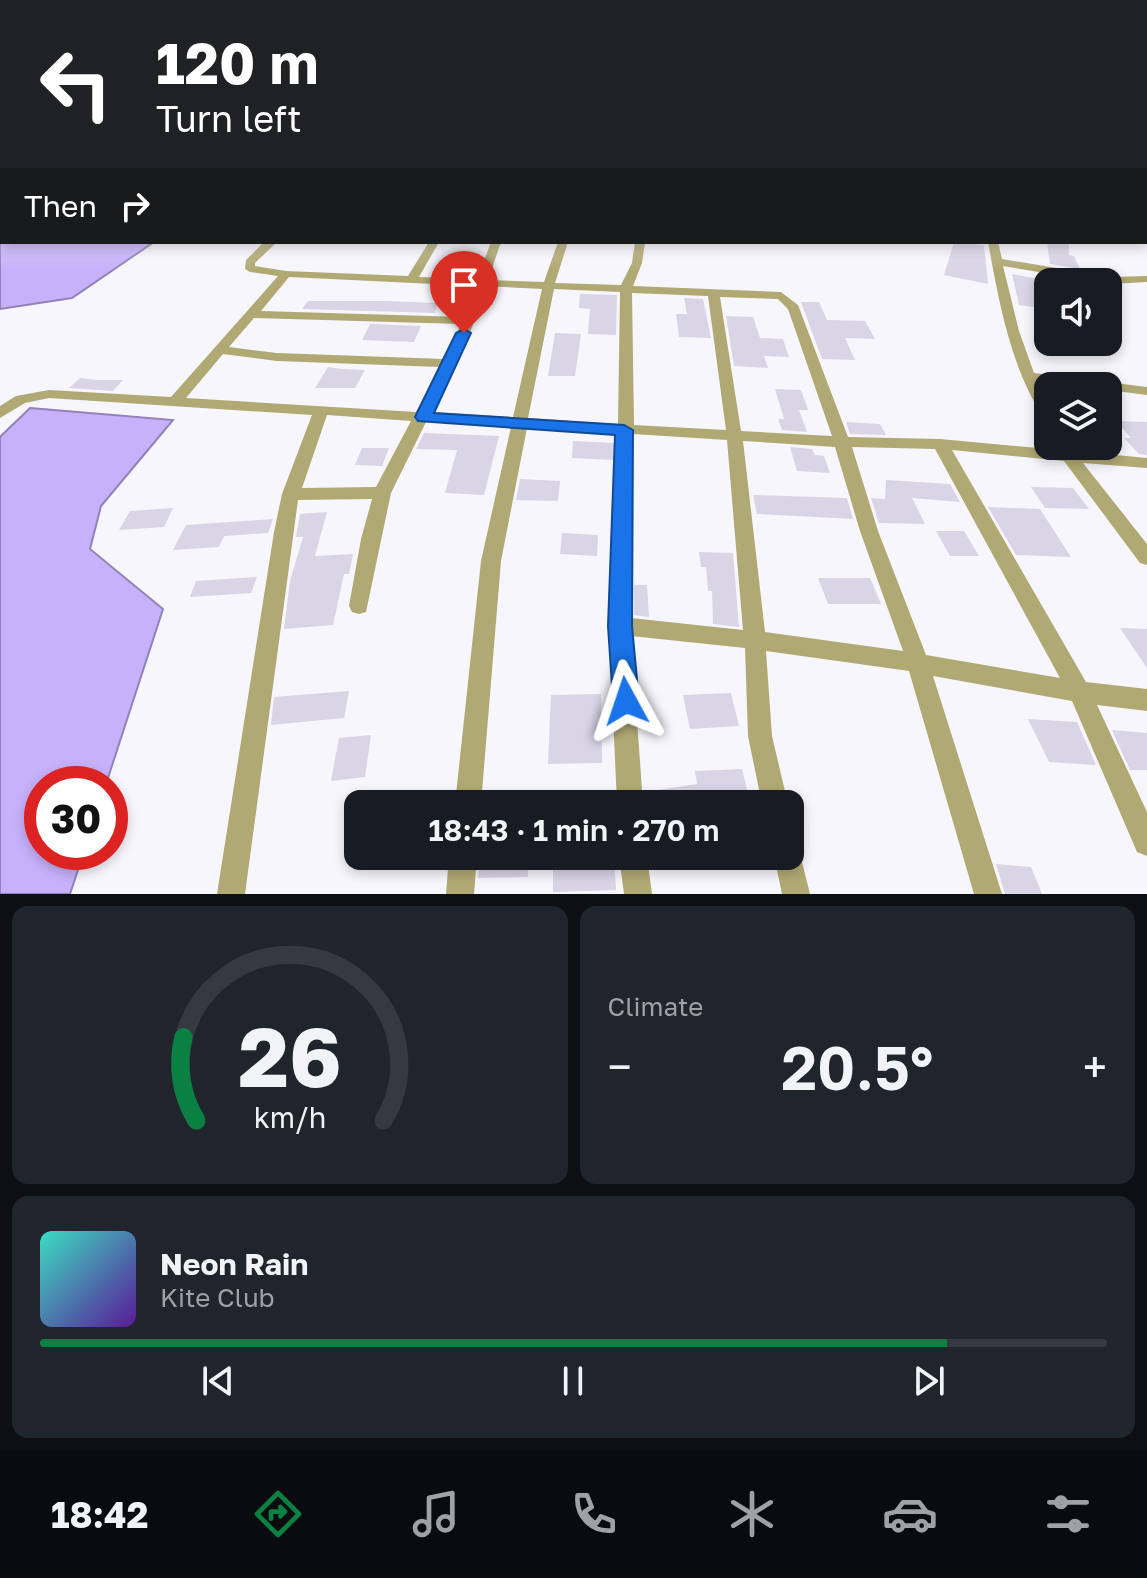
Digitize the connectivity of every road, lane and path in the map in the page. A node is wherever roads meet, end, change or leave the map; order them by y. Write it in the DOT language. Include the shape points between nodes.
graph roads {
  1 [pos="270,244"];
  2 [pos="433,244"];
  3 [pos="495,244"];
  4 [pos="562,244"];
  5 [pos="640,244"];
  6 [pos="993,244"];
  7 [pos="997,262"];
  8 [pos="286,274"];
  9 [pos="412,279"];
  10 [pos="1147,279"];
  11 [pos="480,281"];
  12 [pos="549,284"];
  13 [pos="626,288"];
  14 [pos="713,292"];
  15 [pos="253,314"];
  16 [pos="468,321"];
  17 [pos="222,350"];
  18 [pos="448,363"];
  19 [pos="1028,376"];
  20 [pos="1034,387"];
  21 [pos="1147,391"];
  22 [pos="174,402"];
  23 [pos="321,411"];
  24 [pos="0,413"];
  25 [pos="424,417"];
  26 [pos="522,422"];
  27 [pos="624,430"];
  28 [pos="734,434"];
  29 [pos="842,442"];
  30 [pos="940,444"];
  31 [pos="1034,449"];
  32 [pos="1122,459"];
  33 [pos="1073,460"];
  34 [pos="1147,463"];
  35 [pos="382,493"];
  36 [pos="291,494"];
  37 [pos="1147,558"];
  38 [pos="359,606"];
  39 [pos="620,626"];
  40 [pos="755,639"];
  41 [pos="918,663"];
  42 [pos="1081,695"];
  43 [pos="1147,700"];
  44 [pos="469,790"];
  45 [pos="629,790"];
  46 [pos="772,790"];
  47 [pos="1147,842"];
  48 [pos="462,870"];
  49 [pos="635,870"];
  50 [pos="791,870"];
  51 [pos="231,894"];
  52 [pos="460,894"];
  53 [pos="638,894"];
  54 [pos="796,894"];
  55 [pos="988,894"];
  1 -- 8 [label="street" via="248,266"];
  2 -- 9 [label="street"];
  3 -- 11 [label="street"];
  4 -- 12 [label="street"];
  5 -- 13 [label="street"];
  6 -- 7 [label="street"];
  7 -- 10 [label="street"];
  7 -- 19 [label="street"];
  8 -- 9 [label="street"];
  8 -- 15 [label="street"];
  9 -- 11 [label="street"];
  11 -- 12 [label="street"];
  11 -- 16 [label="street"];
  12 -- 13 [label="street"];
  12 -- 26 [label="street"];
  13 -- 14 [label="street"];
  13 -- 27 [label="street"];
  14 -- 28 [label="street"];
  14 -- 29 [label="street" via="771,294 791,303"];
  15 -- 16 [label="street"];
  15 -- 17 [label="street"];
  16 -- 18 [label="street"];
  17 -- 18 [label="street"];
  17 -- 22 [label="street"];
  18 -- 25 [label="street"];
  19 -- 20 [label="street"];
  19 -- 21 [label="street"];
  22 -- 23 [label="street"];
  22 -- 24 [label="street" via="49,394 21,399"];
  23 -- 25 [label="street"];
  23 -- 36 [label="street"];
  25 -- 26 [label="street"];
  25 -- 35 [label="street"];
  26 -- 27 [label="street"];
  26 -- 44 [label="street" via="491,561"];
  27 -- 28 [label="street"];
  27 -- 39 [label="street"];
  28 -- 29 [label="street"];
  28 -- 40 [label="street"];
  29 -- 30 [label="street"];
  29 -- 41 [label="street"];
  30 -- 31 [label="street"];
  30 -- 42 [label="street"];
  32 -- 34 [label="street"];
  33 -- 37 [label="street"];
  35 -- 36 [label="street"];
  35 -- 38 [label="street"];
  36 -- 51 [label="street"];
  39 -- 40 [label="street"];
  39 -- 45 [label="street"];
  40 -- 41 [label="street"];
  40 -- 46 [label="street" via="760,736"];
  41 -- 42 [label="street"];
  41 -- 55 [label="street"];
  42 -- 43 [label="street"];
  42 -- 47 [label="street"];
  48 -- 52 [label="street"];
  49 -- 53 [label="street"];
  50 -- 54 [label="street"];
}
